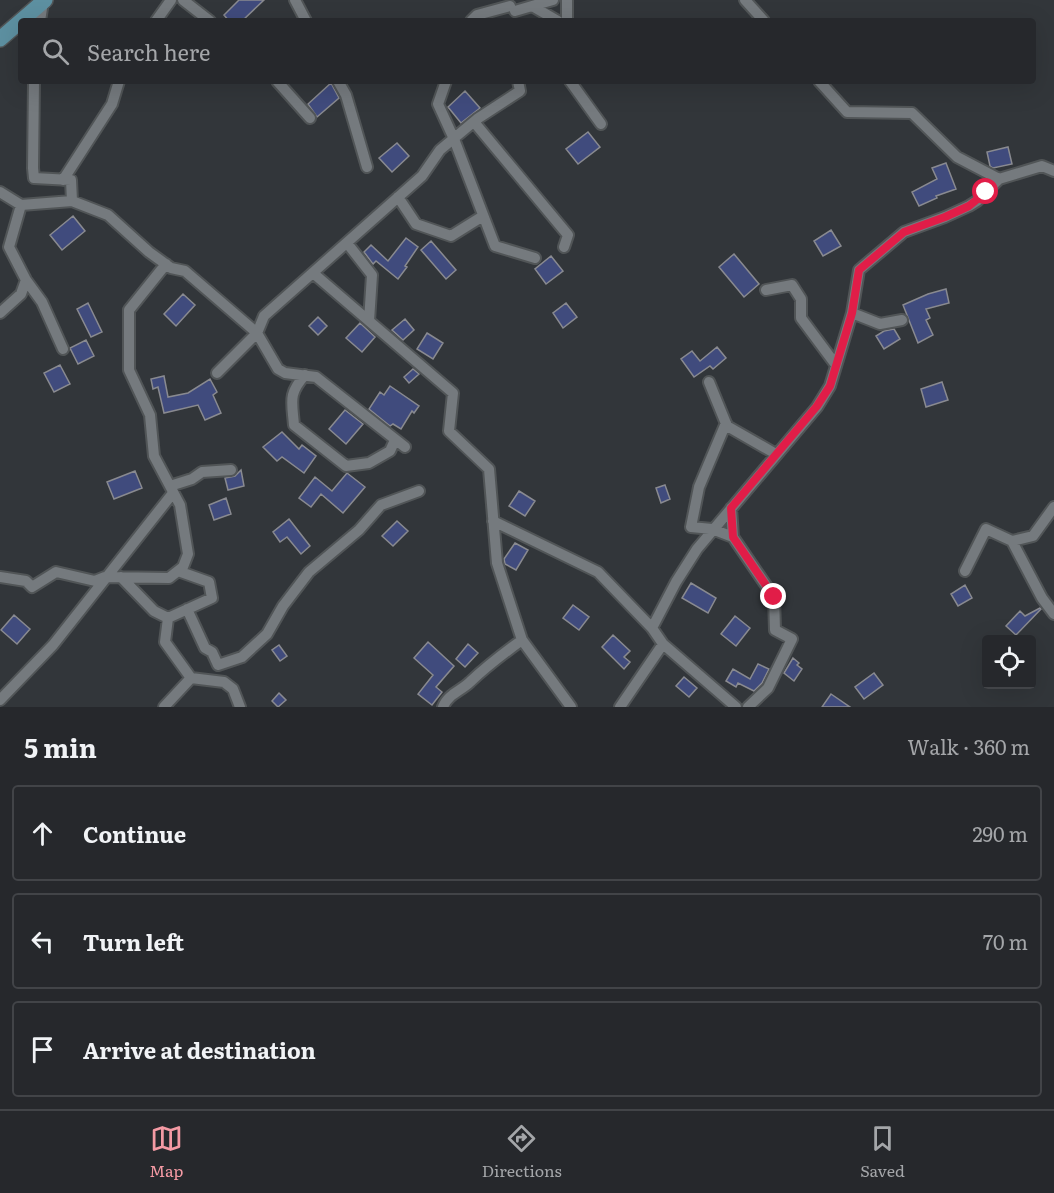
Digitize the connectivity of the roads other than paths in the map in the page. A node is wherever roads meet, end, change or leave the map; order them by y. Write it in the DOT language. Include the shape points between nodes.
graph roads {
  1 [pos="171,0"];
  2 [pos="183,0"];
  3 [pos="295,0"];
  4 [pos="553,0"];
  5 [pos="567,0"];
  6 [pos="745,0"];
  7 [pos="44,1"];
  8 [pos="532,6"];
  9 [pos="510,9"];
  10 [pos="24,18"];
  11 [pos="41,18"];
  12 [pos="158,18"];
  13 [pos="206,18"];
  14 [pos="304,18"];
  15 [pos="474,18"];
  16 [pos="553,18"];
  17 [pos="567,18"];
  18 [pos="761,18"];
  19 [pos="18,23"];
  20 [pos="0,39"];
  21 [pos="34,84"];
  22 [pos="118,84"];
  23 [pos="281,84"];
  24 [pos="340,84"];
  25 [pos="445,84"];
  26 [pos="519,84"];
  27 [pos="572,84"];
  28 [pos="822,84"];
  29 [pos="310,118"];
  30 [pos="474,122"];
  31 [pos="601,124"];
  32 [pos="454,139"];
  33 [pos="367,167"];
  34 [pos="1054,171"];
  35 [pos="999,179"];
  36 [pos="63,180"];
  37 [pos="0,192"];
  38 [pos="398,197"];
  39 [pos="72,201"];
  40 [pos="21,205"];
  41 [pos="483,216"];
  42 [pos="347,243"];
  43 [pos="564,247"];
  44 [pos="536,258"];
  45 [pos="166,264"];
  46 [pos="313,273"];
  47 [pos="26,280"];
  48 [pos="766,290"];
  49 [pos="0,313"];
  50 [pos="852,313"];
  51 [pos="902,320"];
  52 [pos="369,321"];
  53 [pos="257,333"];
  54 [pos="63,349"];
  55 [pos="836,365"];
  56 [pos="217,373"];
  57 [pos="304,375"];
  58 [pos="709,382"];
  59 [pos="726,423"];
  60 [pos="395,440"];
  61 [pos="405,447"];
  62 [pos="776,454"];
  63 [pos="231,470"];
  64 [pos="172,489"];
  65 [pos="419,492"];
  66 [pos="1054,507"];
  67 [pos="731,508"];
  68 [pos="493,521"];
  69 [pos="712,529"];
  70 [pos="733,537"];
  71 [pos="1012,542"];
  72 [pos="178,571"];
  73 [pos="965,571"];
  74 [pos="0,577"];
  75 [pos="105,577"];
  76 [pos="121,577"];
  77 [pos="187,609"];
  78 [pos="1054,614"];
  79 [pos="168,618"];
  80 [pos="652,628"];
  81 [pos="522,640"];
  82 [pos="663,644"];
  83 [pos="191,678"];
  84 [pos="0,700"];
  85 [pos="164,707"];
  86 [pos="240,707"];
  87 [pos="443,707"];
  88 [pos="571,707"];
  89 [pos="620,707"];
  90 [pos="736,707"];
  91 [pos="748,707"];
  1 -- 12 [label="street"];
  2 -- 13 [label="street"];
  3 -- 14 [label="street"];
  4 -- 8 [label="street"];
  5 -- 17 [label="street"];
  6 -- 18 [label="street"];
  7 -- 10 [label="street"];
  7 -- 11 [label="street"];
  8 -- 9 [label="street"];
  8 -- 16 [label="street"];
  9 -- 15 [label="street"];
  19 -- 20 [label="street"];
  21 -- 36 [label="street" via="34,178"];
  22 -- 36 [label="street" via="112,104"];
  23 -- 29 [label="street"];
  24 -- 33 [label="street"];
  25 -- 32 [label="street" via="438,104"];
  26 -- 30 [label="street" via="520,91"];
  27 -- 31 [label="street"];
  28 -- 35 [label="street" via="847,112 912,113 957,157"];
  30 -- 32 [label="street"];
  30 -- 43 [label="street" via="568,235"];
  32 -- 38 [label="street"];
  32 -- 41 [label="street"];
  34 -- 35 [label="street" via="1042,166"];
  35 -- 50 [label="street" via="969,206 904,232 859,270"];
  36 -- 39 [label="street" via="71,180"];
  37 -- 40 [label="street"];
  38 -- 41 [label="street" via="416,224 451,236"];
  38 -- 42 [label="street"];
  39 -- 40 [label="street"];
  39 -- 45 [label="street" via="108,215"];
  40 -- 47 [label="street" via="9,247"];
  41 -- 44 [label="street" via="495,246"];
  42 -- 46 [label="street"];
  42 -- 52 [label="street" via="372,275"];
  45 -- 53 [label="street" via="185,271"];
  45 -- 64 [label="street" via="129,310 129,370 150,415 154,456"];
  46 -- 52 [label="street"];
  46 -- 53 [label="street" via="264,316"];
  47 -- 49 [label="street" via="21,294"];
  47 -- 54 [label="street" via="42,302"];
  48 -- 55 [label="street" via="792,285 801,299 801,318"];
  50 -- 51 [label="street" via="880,324"];
  50 -- 55 [label="street"];
  52 -- 68 [label="street" via="453,393 449,430 489,469"];
  53 -- 56 [label="street"];
  53 -- 57 [label="street" via="278,369"];
  55 -- 62 [label="street" via="830,386 817,406"];
  57 -- 60 [label="street" via="316,377"];
  57 -- 60 [label="street" via="293,388 294,425 346,466 369,463 390,452"];
  58 -- 59 [label="street"];
  59 -- 62 [label="street"];
  59 -- 69 [label="street" via="699,487 691,526"];
  60 -- 61 [label="street"];
  62 -- 67 [label="street"];
  63 -- 64 [label="street" via="202,472"];
  64 -- 72 [label="street" via="180,506 188,554"];
  64 -- 75 [label="street"];
  65 -- 77 [label="street" via="381,505 359,530 309,572 267,634 242,657 218,664 205,648"];
  66 -- 71 [label="street" via="1033,536"];
  67 -- 69 [label="street"];
  67 -- 70 [label="street"];
  68 -- 80 [label="street" via="598,572"];
  68 -- 81 [label="street" via="497,563"];
  69 -- 70 [label="street"];
  69 -- 80 [label="street" via="676,582"];
  70 -- 91 [label="street" via="774,597 775,630 792,639 768,688"];
  71 -- 73 [label="street" via="986,529"];
  71 -- 78 [label="street"];
  72 -- 76 [label="street" via="170,578"];
  72 -- 77 [label="street" via="209,582 212,597"];
  74 -- 75 [label="street" via="26,581 32,587 56,572 95,581"];
  75 -- 76 [label="street"];
  75 -- 84 [label="street" via="53,645"];
  76 -- 79 [label="street" via="154,611"];
  77 -- 79 [label="street"];
  79 -- 83 [label="street" via="165,642"];
  80 -- 82 [label="street"];
  81 -- 87 [label="street" via="479,672"];
  81 -- 88 [label="street"];
  82 -- 89 [label="street"];
  82 -- 90 [label="street"];
  83 -- 85 [label="street"];
  83 -- 86 [label="street" via="224,682 233,688"];
}
